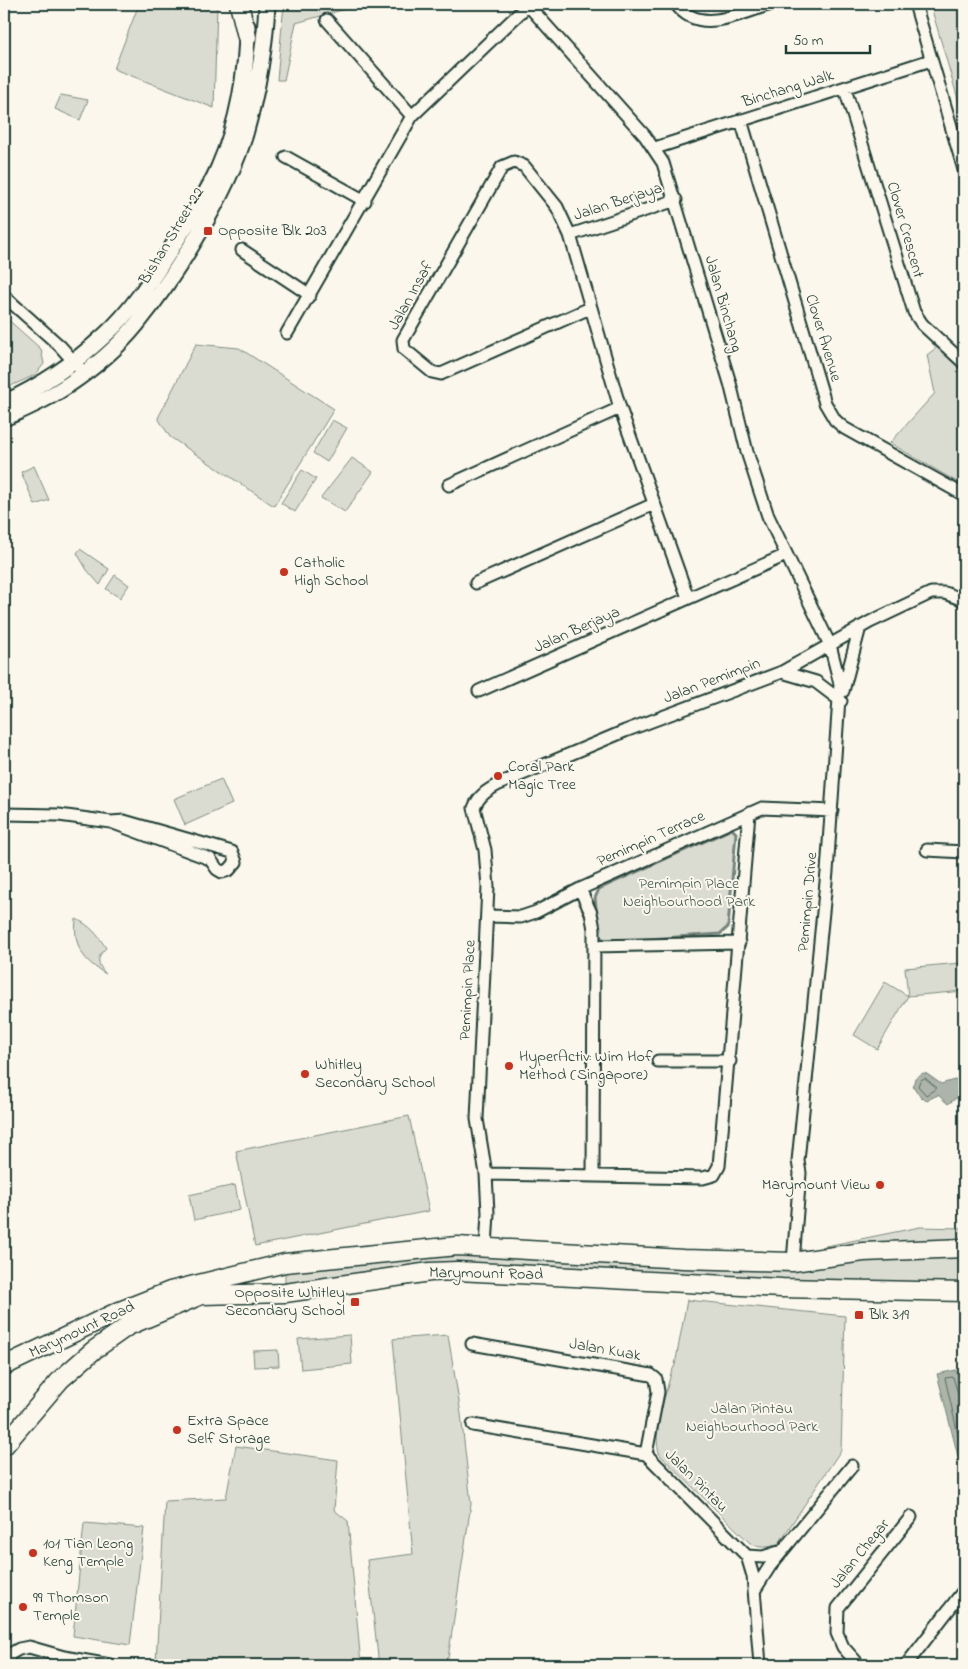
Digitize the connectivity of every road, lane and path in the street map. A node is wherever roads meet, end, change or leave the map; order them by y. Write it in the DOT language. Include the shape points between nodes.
graph roads {
  1 [pos="239,4"];
  2 [pos="247,4"];
  3 [pos="267,4"];
  4 [pos="527,4"];
  5 [pos="676,4"];
  6 [pos="771,4"];
  7 [pos="915,4"];
  8 [pos="327,20"];
  9 [pos="247,37"];
  10 [pos="931,60"];
  11 [pos="845,89"];
  12 [pos="412,116"];
  13 [pos="740,120"];
  14 [pos="655,148"];
  15 [pos="286,157"];
  16 [pos="514,162"];
  17 [pos="964,170"];
  18 [pos="676,200"];
  19 [pos="365,201"];
  20 [pos="570,235"];
  21 [pos="242,250"];
  22 [pos="310,295"];
  23 [pos="4,296"];
  24 [pos="590,308"];
  25 [pos="287,333"];
  26 [pos="73,362"];
  27 [pos="964,362"];
  28 [pos="84,373"];
  29 [pos="4,403"];
  30 [pos="620,408"];
  31 [pos="4,418"];
  32 [pos="449,485"];
  33 [pos="964,495"];
  34 [pos="654,504"];
  35 [pos="786,555"];
  36 [pos="476,583"];
  37 [pos="688,598"];
  38 [pos="964,600"];
  39 [pos="860,627"];
  40 [pos="830,646"];
  41 [pos="782,672"];
  42 [pos="480,691"];
  43 [pos="841,701"];
  44 [pos="474,808"];
  45 [pos="832,811"];
  46 [pos="749,813"];
  47 [pos="4,814"];
  48 [pos="111,822"];
  49 [pos="927,850"];
  50 [pos="964,852"];
  51 [pos="580,889"];
  52 [pos="488,916"];
  53 [pos="739,943"];
  54 [pos="594,946"];
  55 [pos="658,1061"];
  56 [pos="730,1061"];
  57 [pos="486,1174"];
  58 [pos="593,1176"];
  59 [pos="486,1247"];
  60 [pos="964,1248"];
  61 [pos="789,1261"];
  62 [pos="964,1292"];
  63 [pos="472,1344"];
  64 [pos="4,1366"];
  65 [pos="473,1425"];
  66 [pos="4,1446"];
  67 [pos="646,1454"];
  68 [pos="852,1466"];
  69 [pos="911,1517"];
  70 [pos="782,1551"];
  71 [pos="747,1556"];
  72 [pos="964,1590"];
  73 [pos="754,1591"];
  74 [pos="6,1665"];
  75 [pos="110,1665"];
  76 [pos="760,1665"];
  77 [pos="859,1665"];
  78 [pos="906,1665"];
  1 -- 9 [label="main road"];
  2 -- 9 [label="main road, Bishan Street 22"];
  3 -- 28 [label="main road, Bishan Street 22" via="258,83 231,170 205,222 158,295 135,326"];
  4 -- 12 [label="street, Jalan Binchang"];
  4 -- 14 [label="street, Jalan Binchang"];
  5 -- 6 [label="street" via="691,18 711,21"];
  7 -- 10 [label="street"];
  8 -- 12 [label="street"];
  9 -- 26 [label="main road, Bishan Street 22" via="235,117 219,168 165,258 132,305 106,335"];
  10 -- 11 [label="street, Binchang Walk"];
  10 -- 17 [label="street"];
  11 -- 13 [label="street, Binchang Walk"];
  11 -- 27 [label="street, Clover Crescent" via="914,312 922,324"];
  12 -- 19 [label="street, Jalan Binchang"];
  13 -- 14 [label="street, Binchang Walk"];
  13 -- 33 [label="street, Clover Avenue" via="831,415 844,428"];
  14 -- 18 [label="street, Jalan Binchang"];
  15 -- 19 [label="street"];
  16 -- 20 [label="street, Jalan Berjaya" via="524,166 557,207"];
  16 -- 24 [label="street, Jalan Insaf" via="502,168 403,340 404,349 432,372 441,374"];
  18 -- 20 [label="street, Jalan Berjaya"];
  18 -- 35 [label="street, Jalan Binchang" via="747,452 768,516"];
  19 -- 22 [label="street, Jalan Binchang"];
  20 -- 24 [label="street, Jalan Berjaya"];
  21 -- 22 [label="street"];
  22 -- 25 [label="street, Jalan Binchang"];
  23 -- 26 [label="street" via="60,346"];
  24 -- 30 [label="street, Jalan Berjaya"];
  26 -- 28 [label="street"];
  26 -- 29 [label="main road, Bishan Street 22" via="36,388"];
  28 -- 31 [label="main road, Bishan Street 22" via="67,386"];
  30 -- 32 [label="street"];
  30 -- 34 [label="street, Jalan Berjaya"];
  34 -- 36 [label="street"];
  34 -- 37 [label="street, Jalan Berjaya"];
  35 -- 37 [label="street, Jalan Berjaya"];
  35 -- 40 [label="street, Jalan Binchang"];
  37 -- 42 [label="street, Jalan Berjaya"];
  38 -- 39 [label="street, Jalan Pemimpin" via="945,593 931,593"];
  39 -- 40 [label="street, Jalan Pemimpin"];
  39 -- 43 [label="street"];
  40 -- 41 [label="street, Jalan Pemimpin"];
  40 -- 43 [label="street, Pemimpin Drive"];
  41 -- 43 [label="street" via="816,682"];
  41 -- 44 [label="street, Jalan Pemimpin" via="625,731 499,784 484,792"];
  43 -- 45 [label="street, Pemimpin Drive"];
  44 -- 52 [label="street, Pemimpin Place" via="485,850"];
  45 -- 46 [label="street, Pemimpin Terrace" via="762,808"];
  45 -- 61 [label="street, Pemimpin Drive" via="810,1064 798,1161 793,1172"];
  46 -- 51 [label="street, Pemimpin Terrace"];
  46 -- 53 [label="street"];
  47 -- 48 [label="street" via="59,815"];
  48 -- 48 [label="street" via="124,822 223,849 232,852 236,862 230,870 222,872 210,859"];
  49 -- 50 [label="street"];
  51 -- 52 [label="street, Pemimpin Terrace" via="520,917"];
  51 -- 54 [label="street" via="591,914"];
  52 -- 57 [label="street, Pemimpin Place" via="477,1119"];
  53 -- 54 [label="street"];
  53 -- 56 [label="street"];
  54 -- 58 [label="street"];
  55 -- 56 [label="street"];
  56 -- 58 [label="street" via="719,1166 714,1175 703,1178"];
  57 -- 58 [label="street"];
  57 -- 59 [label="street, Pemimpin Place"];
  59 -- 61 [label="main road, Marymount Road" via="683,1259"];
  59 -- 64 [label="main road, Marymount Road" via="448,1247 285,1263 170,1290"];
  60 -- 61 [label="main road, Marymount Road" via="863,1252"];
  62 -- 66 [label="main road, Marymount Road" via="782,1288 457,1271 285,1293 201,1295 128,1326 94,1350 61,1379"];
  63 -- 67 [label="street, Jalan Kuak" via="651,1374 656,1378 658,1392"];
  65 -- 67 [label="street, Jalan Pintau"];
  67 -- 71 [label="street, Jalan Pintau"];
  68 -- 70 [label="street"];
  69 -- 77 [label="street, Jalan Chegar" via="838,1608 837,1633 843,1648"];
  70 -- 71 [label="street" via="763,1557"];
  70 -- 73 [label="street"];
  71 -- 73 [label="street"];
  72 -- 78 [label="street"];
  73 -- 76 [label="street"];
  74 -- 75 [label="street" via="10,1654 19,1648 29,1647"];
}
